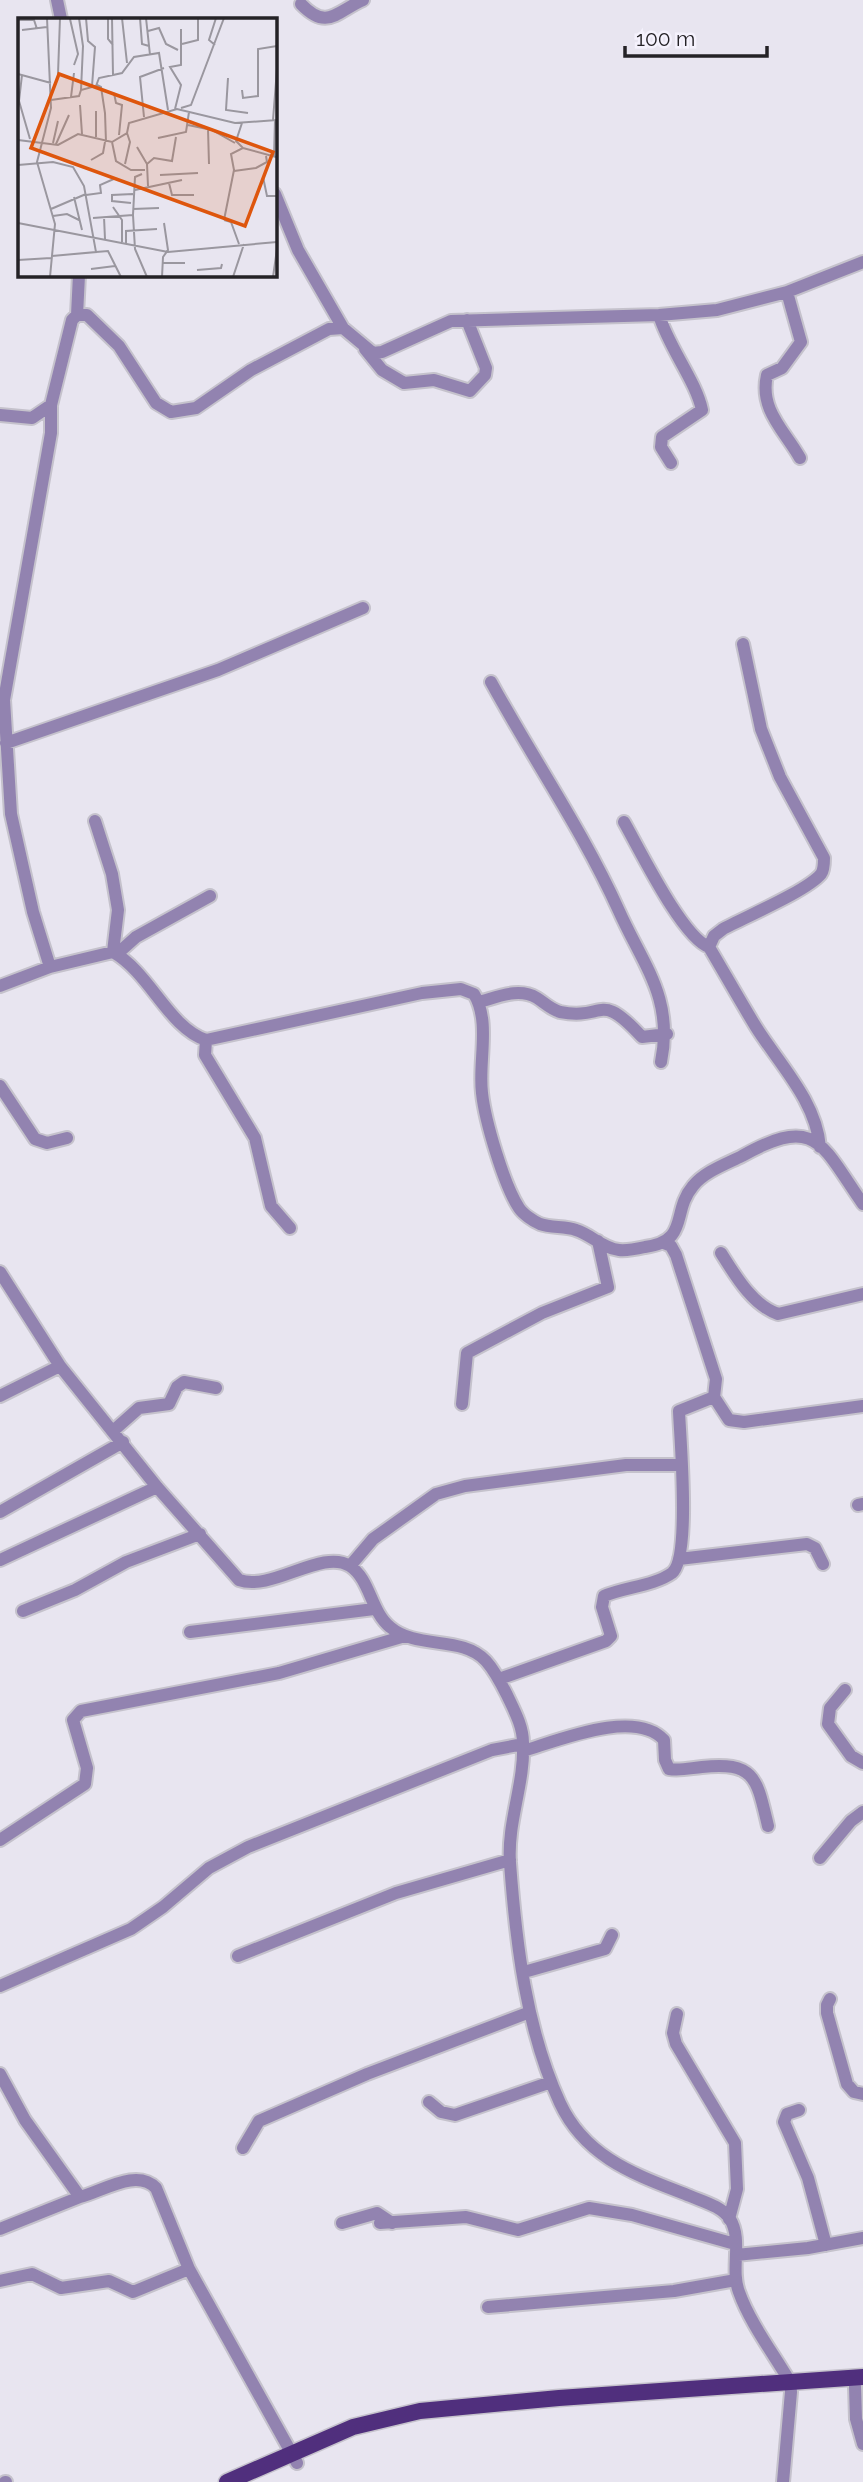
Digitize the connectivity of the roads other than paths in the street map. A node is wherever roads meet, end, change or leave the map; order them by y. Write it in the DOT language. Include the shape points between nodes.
graph roads {
  1 [pos="58,0"];
  2 [pos="363,0"];
  3 [pos="301,4"];
  4 [pos="61,18"];
  5 [pos="276,196"];
  6 [pos="863,262"];
  7 [pos="79,276"];
  8 [pos="787,292"];
  9 [pos="77,315"];
  10 [pos="659,315"];
  11 [pos="467,320"];
  12 [pos="343,328"];
  13 [pos="363,346"];
  14 [pos="51,405"];
  15 [pos="0,415"];
  16 [pos="800,458"];
  17 [pos="671,463"];
  18 [pos="363,608"];
  19 [pos="743,644"];
  20 [pos="491,682"];
  21 [pos="6,743"];
  22 [pos="95,821"];
  23 [pos="624,822"];
  24 [pos="210,896"];
  25 [pos="709,947"];
  26 [pos="115,953"];
  27 [pos="50,967"];
  28 [pos="0,986"];
  29 [pos="479,1002"];
  30 [pos="667,1034"];
  31 [pos="206,1040"];
  32 [pos="661,1062"];
  33 [pos="0,1086"];
  34 [pos="67,1138"];
  35 [pos="820,1147"];
  36 [pos="863,1204"];
  37 [pos="290,1228"];
  38 [pos="598,1241"];
  39 [pos="664,1243"];
  40 [pos="720,1253"];
  41 [pos="0,1272"];
  42 [pos="863,1294"];
  43 [pos="60,1366"];
  44 [pos="216,1388"];
  45 [pos="0,1396"];
  46 [pos="714,1397"];
  47 [pos="462,1404"];
  48 [pos="863,1406"];
  49 [pos="113,1431"];
  50 [pos="123,1442"];
  51 [pos="681,1465"];
  52 [pos="157,1486"];
  53 [pos="0,1513"];
  54 [pos="200,1534"];
  55 [pos="679,1559"];
  56 [pos="0,1560"];
  57 [pos="823,1564"];
  58 [pos="350,1566"];
  59 [pos="374,1609"];
  60 [pos="23,1611"];
  61 [pos="190,1632"];
  62 [pos="405,1636"];
  63 [pos="499,1679"];
  64 [pos="845,1689"];
  65 [pos="523,1747"];
  66 [pos="863,1763"];
  67 [pos="863,1812"];
  68 [pos="768,1826"];
  69 [pos="0,1840"];
  70 [pos="820,1858"];
  71 [pos="510,1860"];
  72 [pos="612,1935"];
  73 [pos="238,1956"];
  74 [pos="524,1972"];
  75 [pos="0,1986"];
  76 [pos="830,1999"];
  77 [pos="530,2012"];
  78 [pos="677,2014"];
  79 [pos="0,2074"];
  80 [pos="551,2082"];
  81 [pos="0,2095"];
  82 [pos="863,2095"];
  83 [pos="13,2099"];
  84 [pos="429,2102"];
  85 [pos="799,2110"];
  86 [pos="243,2148"];
  87 [pos="80,2196"];
  88 [pos="729,2219"];
  89 [pos="342,2223"];
  90 [pos="0,2229"];
  91 [pos="863,2238"];
  92 [pos="826,2245"];
  93 [pos="736,2250"];
  94 [pos="189,2269"];
  95 [pos="736,2280"];
  96 [pos="0,2281"];
  97 [pos="488,2307"];
  98 [pos="860,2383"];
  99 [pos="790,2387"];
  100 [pos="863,2444"];
  101 [pos="295,2458"];
  102 [pos="227,2482"];
  103 [pos="253,2482"];
  104 [pos="783,2482"];
  1 -- 4 [label="street"];
  2 -- 3 [label="street" via="329,18 312,16"];
  5 -- 12 [label="street" via="298,250"];
  6 -- 8 [label="street"];
  7 -- 9 [label="street"];
  8 -- 10 [label="street" via="717,310"];
  8 -- 16 [label="street" via="801,342 782,368 767,375 765,395 776,424"];
  9 -- 12 [label="street" via="87,316 119,346 156,403 171,412 196,408 251,370 330,330"];
  9 -- 14 [label="street"];
  10 -- 11 [label="street"];
  10 -- 17 [label="street" via="702,410 662,438 661,447"];
  11 -- 13 [label="street" via="452,321 382,352 373,353"];
  11 -- 13 [label="street" via="486,368 470,391 433,380 404,383 382,370"];
  12 -- 13 [label="street"];
  14 -- 15 [label="street" via="32,418"];
  14 -- 21 [label="street" via="51,433 7,671"];
  18 -- 21 [label="street" via="218,670"];
  19 -- 25 [label="street" via="761,729 780,777 824,858 824,867 806,885 723,929"];
  20 -- 30 [label="street" via="607,881 652,977"];
  21 -- 27 [label="street" via="11,814"];
  22 -- 26 [label="street" via="118,910"];
  23 -- 25 [label="street" via="690,934"];
  24 -- 26 [label="street"];
  25 -- 35 [label="street" via="812,1114"];
  26 -- 27 [label="street"];
  26 -- 31 [label="street" via="144,977 185,1028"];
  27 -- 28 [label="street"];
  29 -- 30 [label="street" via="517,992 561,1012 613,1011 624,1016 642,1037"];
  29 -- 31 [label="street" via="474,994 461,989 444,989"];
  29 -- 38 [label="street" via="483,1102 520,1211 542,1225 576,1229"];
  30 -- 32 [label="street"];
  31 -- 37 [label="street" via="205,1055 255,1138 271,1206"];
  33 -- 34 [label="street" via="35,1139 47,1143"];
  35 -- 36 [label="street"];
  35 -- 39 [label="street" via="806,1135 786,1135 707,1175 692,1186 675,1233"];
  38 -- 39 [label="street" via="622,1251"];
  38 -- 47 [label="street" via="608,1287 542,1313 467,1353"];
  39 -- 46 [label="street" via="673,1248 680,1267 716,1379"];
  40 -- 42 [label="street" via="741,1284 778,1314"];
  41 -- 43 [label="street"];
  43 -- 45 [label="street"];
  43 -- 49 [label="street"];
  44 -- 49 [label="street" via="184,1381 169,1404 139,1408"];
  46 -- 48 [label="street" via="729,1420 744,1422"];
  46 -- 51 [label="street" via="680,1408"];
  49 -- 50 [label="street"];
  50 -- 52 [label="street"];
  50 -- 53 [label="street"];
  51 -- 55 [label="street" via="684,1532"];
  51 -- 58 [label="street" via="626,1465 465,1486 436,1494 373,1539"];
  52 -- 54 [label="street"];
  52 -- 56 [label="street"];
  54 -- 58 [label="street" via="240,1580 248,1583 324,1563"];
  54 -- 60 [label="street" via="126,1562"];
  55 -- 57 [label="street" via="807,1544 815,1548"];
  55 -- 63 [label="street" via="673,1572 604,1596 602,1607 611,1636 606,1642"];
  58 -- 59 [label="street"];
  59 -- 61 [label="street"];
  59 -- 62 [label="street" via="386,1625"];
  62 -- 63 [label="street" via="474,1652"];
  62 -- 69 [label="street" via="279,1673 81,1711 73,1720 87,1768 85,1784"];
  63 -- 65 [label="street" via="521,1728"];
  64 -- 66 [label="street" via="830,1708 828,1724 851,1756"];
  65 -- 68 [label="street" via="599,1729 652,1731 664,1740 669,1769 728,1764 744,1770 760,1792"];
  65 -- 71 [label="street"];
  65 -- 75 [label="street" via="492,1750 248,1847 209,1868 131,1928"];
  67 -- 70 [label="street"];
  71 -- 73 [label="street" via="396,1893"];
  71 -- 74 [label="street"];
  72 -- 74 [label="street" via="605,1949"];
  74 -- 77 [label="street"];
  76 -- 82 [label="street" via="827,2014 847,2084"];
  77 -- 80 [label="street"];
  77 -- 86 [label="street" via="367,2074 259,2122"];
  78 -- 88 [label="street" via="676,2044 735,2143 737,2189"];
  79 -- 83 [label="street"];
  80 -- 84 [label="street" via="455,2115 441,2112"];
  80 -- 88 [label="street" via="571,2124 607,2160 711,2205"];
  81 -- 83 [label="street"];
  83 -- 87 [label="street"];
  85 -- 92 [label="street" via="788,2114 785,2122 808,2178"];
  87 -- 90 [label="street"];
  87 -- 94 [label="street" via="127,2181 150,2182"];
  88 -- 93 [label="street"];
  89 -- 93 [label="street" via="377,2213 386,2223 466,2217 518,2230 589,2208 632,2215"];
  91 -- 92 [label="street"];
  92 -- 93 [label="street"];
  93 -- 95 [label="street"];
  94 -- 96 [label="street" via="133,2292 109,2281 61,2288 32,2274"];
  94 -- 101 [label="street"];
  95 -- 97 [label="street" via="674,2291"];
  95 -- 99 [label="street"];
  98 -- 99 [label="main road"];
  98 -- 100 [label="street" via="856,2419"];
  99 -- 101 [label="main road" via="420,2411 353,2427"];
  99 -- 104 [label="street"];
  101 -- 102 [label="main road"];
  101 -- 103 [label="main road"];
}
